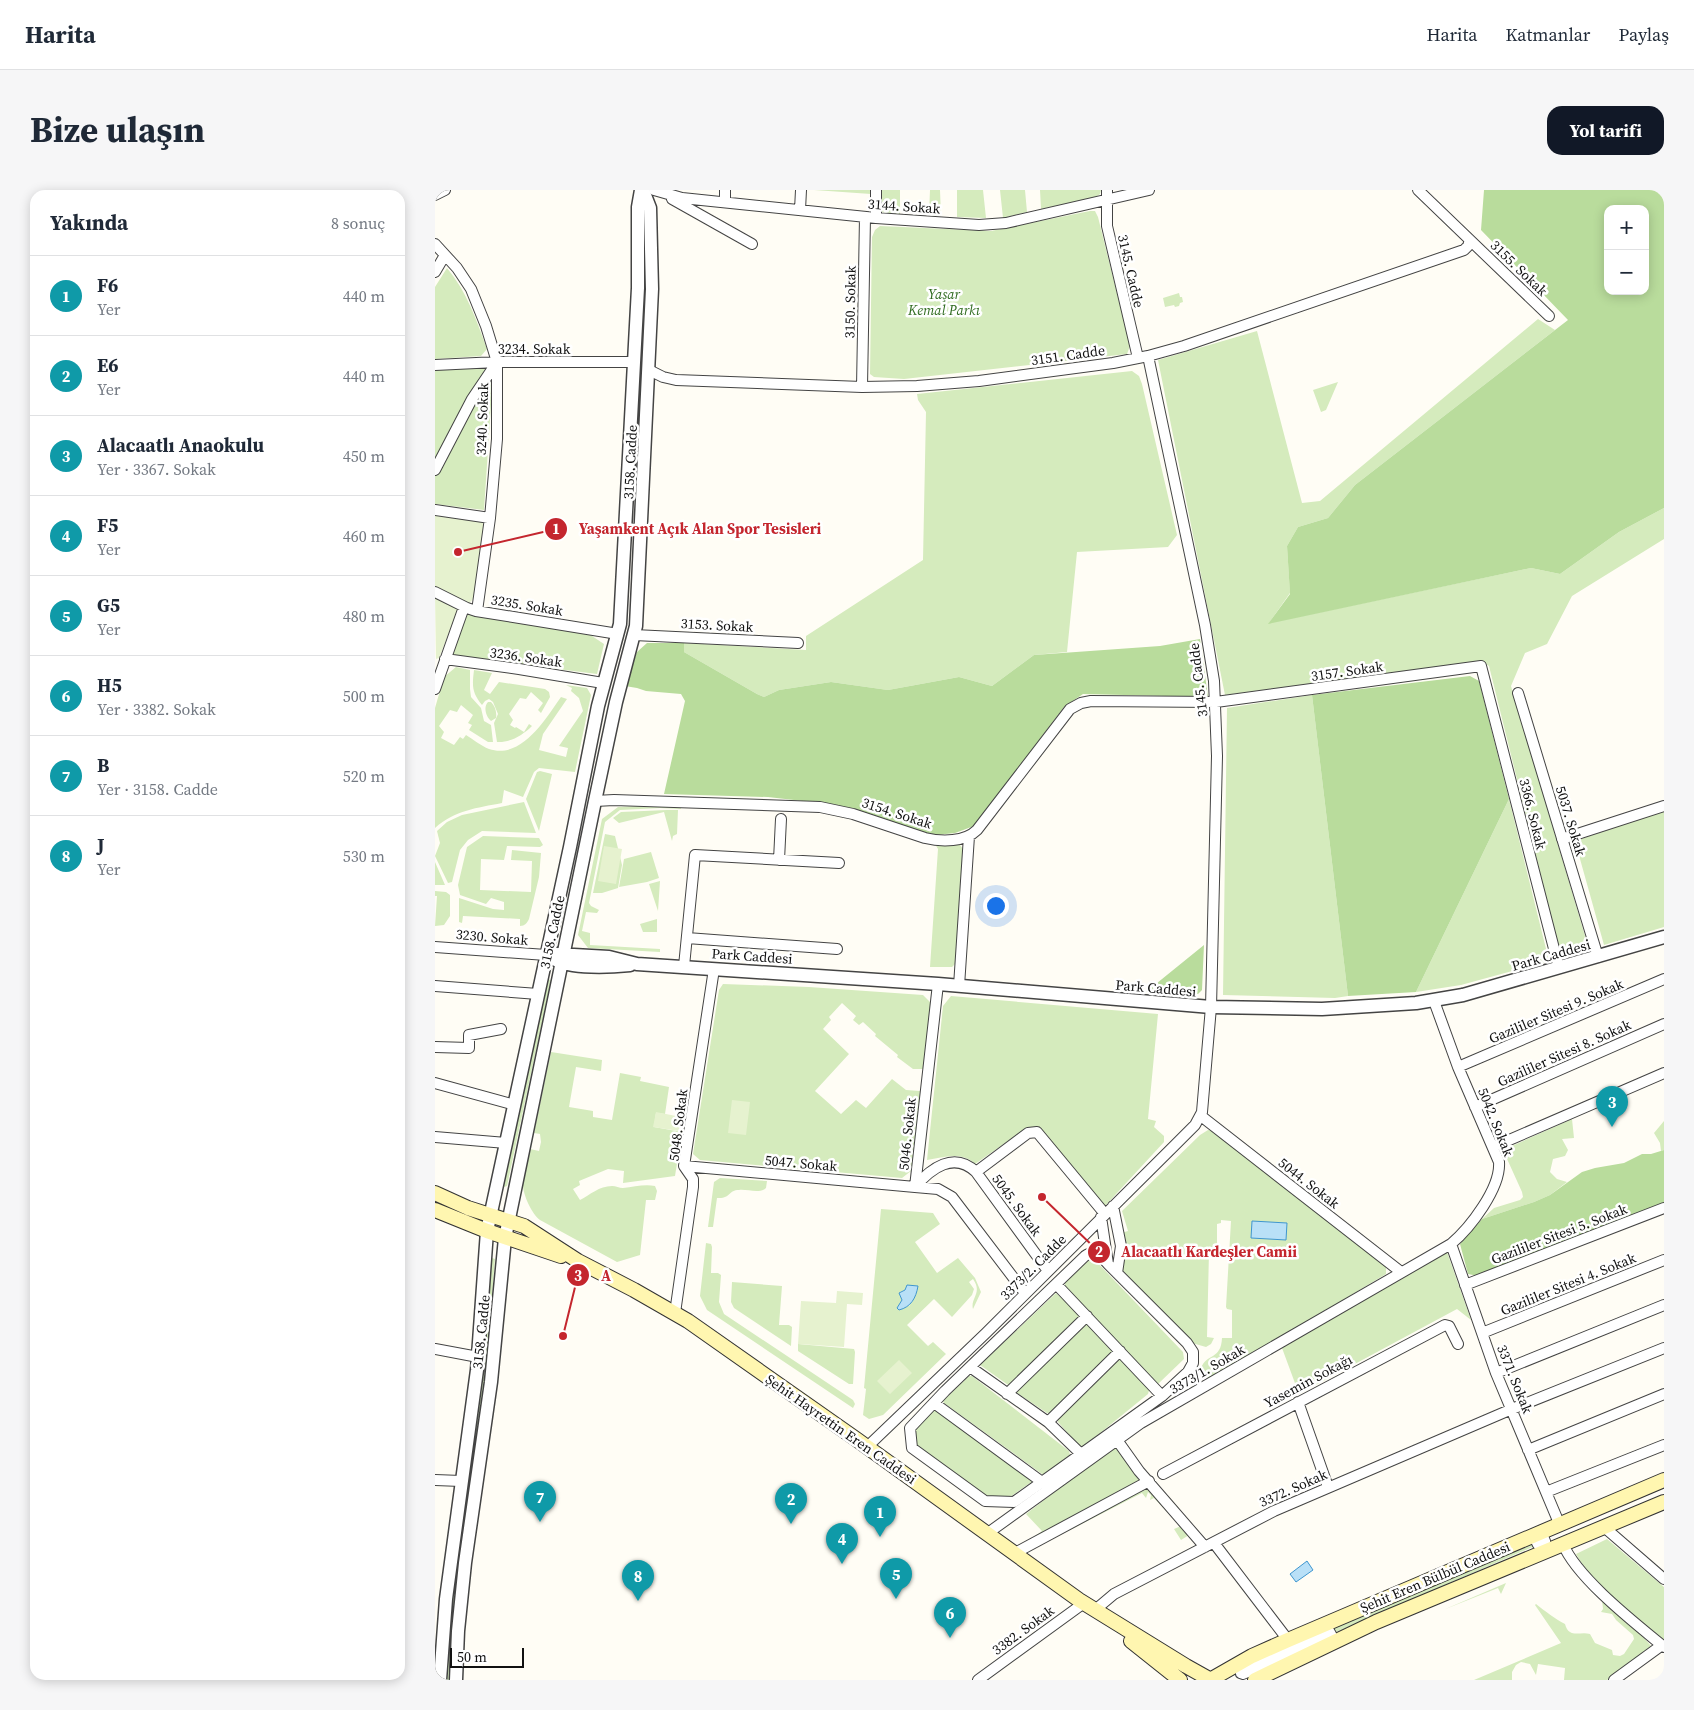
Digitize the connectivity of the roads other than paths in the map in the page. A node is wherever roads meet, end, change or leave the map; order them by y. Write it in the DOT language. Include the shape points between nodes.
graph roads {
  1 [pos="445,190"];
  2 [pos="642,190"];
  3 [pos="725,190"];
  4 [pos="801,190"];
  5 [pos="876,190"];
  6 [pos="1149,190"];
  7 [pos="1418,190"];
  8 [pos="657,191"];
  9 [pos="435,195"];
  10 [pos="1107,195"];
  11 [pos="725,202"];
  12 [pos="800,210"];
  13 [pos="871,218"];
  14 [pos="1470,240"];
  15 [pos="435,244"];
  16 [pos="752,244"];
  17 [pos="445,254"];
  18 [pos="435,272"];
  19 [pos="1549,316"];
  20 [pos="1143,357"];
  21 [pos="497,362"];
  22 [pos="634,362"];
  23 [pos="435,365"];
  24 [pos="649,370"];
  25 [pos="863,387"];
  26 [pos="435,470"];
  27 [pos="435,510"];
  28 [pos="490,518"];
  29 [pos="435,592"];
  30 [pos="464,607"];
  31 [pos="477,611"];
  32 [pos="618,634"];
  33 [pos="634,635"];
  34 [pos="798,643"];
  35 [pos="440,664"];
  36 [pos="1481,666"];
  37 [pos="603,683"];
  38 [pos="435,689"];
  39 [pos="1518,692"];
  40 [pos="1216,702"];
  41 [pos="595,800"];
  42 [pos="1664,806"];
  43 [pos="781,819"];
  44 [pos="969,836"];
  45 [pos="1562,839"];
  46 [pos="779,860"];
  47 [pos="839,863"];
  48 [pos="1664,937"];
  49 [pos="687,938"];
  50 [pos="435,946"];
  51 [pos="837,949"];
  52 [pos="546,955"];
  53 [pos="1598,957"];
  54 [pos="562,959"];
  55 [pos="684,966"];
  56 [pos="714,968"];
  57 [pos="1559,968"];
  58 [pos="1664,979"];
  59 [pos="938,984"];
  60 [pos="435,986"];
  61 [pos="959,986"];
  62 [pos="538,994"];
  63 [pos="1433,1001"];
  64 [pos="1211,1008"];
  65 [pos="1664,1024"];
  66 [pos="501,1030"];
  67 [pos="435,1047"];
  68 [pos="1458,1067"];
  69 [pos="1664,1073"];
  70 [pos="435,1083"];
  71 [pos="515,1104"];
  72 [pos="1475,1107"];
  73 [pos="1201,1116"];
  74 [pos="435,1137"];
  75 [pos="506,1143"];
  76 [pos="1493,1147"];
  77 [pos="684,1166"];
  78 [pos="976,1172"];
  79 [pos="915,1187"];
  80 [pos="435,1193"];
  81 [pos="1113,1206"];
  82 [pos="1664,1208"];
  83 [pos="435,1210"];
  84 [pos="490,1216"];
  85 [pos="1103,1216"];
  86 [pos="508,1221"];
  87 [pos="487,1231"];
  88 [pos="505,1238"];
  89 [pos="1451,1244"];
  90 [pos="1664,1260"];
  91 [pos="579,1262"];
  92 [pos="1108,1264"];
  93 [pos="1048,1271"];
  94 [pos="1401,1272"];
  95 [pos="1117,1273"];
  96 [pos="1056,1284"];
  97 [pos="1465,1285"];
  98 [pos="1025,1293"];
  99 [pos="1664,1304"];
  100 [pos="675,1313"];
  101 [pos="1087,1316"];
  102 [pos="1482,1334"];
  103 [pos="1458,1344"];
  104 [pos="1664,1348"];
  105 [pos="435,1349"];
  106 [pos="1120,1351"];
  107 [pos="478,1357"];
  108 [pos="969,1367"];
  109 [pos="1496,1373"];
  110 [pos="1007,1394"];
  111 [pos="1664,1394"];
  112 [pos="1162,1396"];
  113 [pos="1297,1402"];
  114 [pos="934,1403"];
  115 [pos="1511,1409"];
  116 [pos="1048,1422"];
  117 [pos="1117,1440"];
  118 [pos="1664,1445"];
  119 [pos="867,1447"];
  120 [pos="1528,1450"];
  121 [pos="1081,1454"];
  122 [pos="1163,1474"];
  123 [pos="435,1480"];
  124 [pos="1149,1480"];
  125 [pos="1664,1480"];
  126 [pos="461,1481"];
  127 [pos="1042,1482"];
  128 [pos="1328,1487"];
  129 [pos="1546,1492"];
  130 [pos="1664,1502"];
  131 [pos="1559,1523"];
  132 [pos="1604,1527"];
  133 [pos="988,1534"];
  134 [pos="1578,1538"];
  135 [pos="1563,1544"];
  136 [pos="1210,1545"];
  137 [pos="1015,1553"];
  138 [pos="1664,1579"];
  139 [pos="1089,1606"];
  140 [pos="1288,1640"];
  141 [pos="1663,1646"];
  142 [pos="1256,1670"];
  143 [pos="1178,1675"];
  144 [pos="440,1680"];
  145 [pos="455,1680"];
  146 [pos="979,1680"];
  147 [pos="1211,1680"];
  148 [pos="1614,1680"];
  1 -- 9 [label="street"];
  2 -- 22 [label="street, 3158. Cadde" via="638,207"];
  2 -- 24 [label="street, 3158. Cadde" via="649,208 651,231"];
  3 -- 11 [label="street"];
  4 -- 12 [label="street"];
  5 -- 13 [label="street, 3150. Sokak"];
  6 -- 10 [label="street, 3144. Sokak"];
  7 -- 14 [label="street, 3155. Sokak"];
  8 -- 11 [label="street, 3144. Sokak" via="676,197"];
  8 -- 16 [label="street"];
  10 -- 13 [label="street, 3144. Sokak" via="993,225"];
  10 -- 20 [label="street, 3145. Cadde" via="1107,226"];
  11 -- 12 [label="street, 3144. Sokak"];
  12 -- 13 [label="street, 3144. Sokak"];
  13 -- 25 [label="street, 3150. Sokak"];
  14 -- 19 [label="street, 3155. Sokak"];
  14 -- 20 [label="street, 3151. Cadde" via="1464,250 1193,343"];
  15 -- 17 [label="street, 3240. Sokak"];
  17 -- 18 [label="street"];
  17 -- 21 [label="street, 3240. Sokak" via="471,289"];
  20 -- 25 [label="street, 3151. Cadde" via="979,381"];
  20 -- 40 [label="street, 3145. Cadde" via="1205,625"];
  21 -- 22 [label="street, 3234. Sokak"];
  21 -- 23 [label="street, 3234. Sokak"];
  21 -- 26 [label="street" via="472,399"];
  21 -- 28 [label="street, 3240. Sokak" via="497,439"];
  22 -- 24 [label="street"];
  22 -- 32 [label="street, 3158. Cadde"];
  24 -- 25 [label="street, 3151. Cadde" via="675,380"];
  24 -- 33 [label="street, 3158. Cadde"];
  27 -- 28 [label="street"];
  28 -- 31 [label="street, 3240. Sokak"];
  29 -- 30 [label="street, 3235. Sokak"];
  30 -- 31 [label="street, 3235. Sokak"];
  30 -- 35 [label="street"];
  31 -- 32 [label="street, 3235. Sokak"];
  32 -- 33 [label="street"];
  32 -- 37 [label="street, 3158. Cadde"];
  33 -- 34 [label="street, 3153. Sokak"];
  33 -- 41 [label="street, 3158. Cadde"];
  35 -- 37 [label="street, 3236. Sokak" via="527,670"];
  35 -- 38 [label="street"];
  36 -- 40 [label="street, 3157. Sokak"];
  36 -- 57 [label="street, 3366. Sokak"];
  37 -- 52 [label="street, 3158. Cadde"];
  39 -- 45 [label="street, 5037. Sokak"];
  40 -- 44 [label="street" via="1091,701 1075,705"];
  40 -- 64 [label="street, 3145. Cadde"];
  41 -- 44 [label="street, 3154. Sokak" via="811,806 846,811 931,840"];
  41 -- 54 [label="street, 3158. Cadde"];
  42 -- 45 [label="street"];
  43 -- 46 [label="street"];
  44 -- 61 [label="street"];
  45 -- 53 [label="street, 5037. Sokak"];
  46 -- 47 [label="street"];
  46 -- 49 [label="street" via="695,855"];
  48 -- 53 [label="street, Park Caddesi"];
  49 -- 51 [label="street"];
  49 -- 55 [label="street"];
  50 -- 52 [label="street, 3230. Sokak"];
  52 -- 54 [label="street, Park Caddesi"];
  52 -- 62 [label="street, 3158. Cadde"];
  53 -- 57 [label="street, Park Caddesi"];
  54 -- 55 [label="street, Park Caddesi" via="609,957 637,964"];
  54 -- 86 [label="street, 3158. Cadde"];
  55 -- 56 [label="street, Park Caddesi"];
  56 -- 59 [label="street, Park Caddesi"];
  56 -- 77 [label="street, 5048. Sokak"];
  57 -- 63 [label="street, Park Caddesi" via="1493,988"];
  58 -- 68 [label="street, Gazililer Sitesi 9. Sokak"];
  59 -- 61 [label="street, Park Caddesi"];
  59 -- 79 [label="street, 5046. Sokak"];
  60 -- 62 [label="street"];
  61 -- 64 [label="street, Park Caddesi"];
  62 -- 71 [label="street, 3158. Cadde"];
  63 -- 64 [label="street, Park Caddesi" via="1322,1009"];
  63 -- 68 [label="street, 5042. Sokak"];
  64 -- 73 [label="street"];
  65 -- 72 [label="street, Gazililer Sitesi 8. Sokak"];
  66 -- 67 [label="street" via="469,1035 469,1048"];
  68 -- 72 [label="street, 5042. Sokak"];
  69 -- 76 [label="street"];
  70 -- 71 [label="street"];
  71 -- 75 [label="street, 3158. Cadde"];
  72 -- 76 [label="street, 5042. Sokak"];
  73 -- 81 [label="street, 3373/2. Cadde"];
  73 -- 94 [label="street, 5044. Sokak"];
  74 -- 75 [label="street"];
  75 -- 84 [label="street, 3158. Cadde"];
  76 -- 89 [label="street, 5042. Sokak" via="1499,1162 1498,1178 1468,1226"];
  77 -- 79 [label="street, 5047. Sokak"];
  77 -- 100 [label="street, 5048. Sokak" via="693,1179 693,1187"];
  78 -- 79 [label="street, 5045. Sokak" via="965,1164 942,1165"];
  78 -- 85 [label="street" via="1028,1133 1037,1132"];
  78 -- 93 [label="street, 5045. Sokak"];
  79 -- 98 [label="street, 5046. Sokak" via="938,1189 952,1197"];
  80 -- 84 [label="main road, Şehit Hayrettin Eren Caddesi"];
  81 -- 85 [label="street, 3373/2. Cadde"];
  81 -- 95 [label="street" via="1121,1246"];
  82 -- 97 [label="street, Gazililer Sitesi 5. Sokak"];
  83 -- 87 [label="main road, Şehit Hayrettin Eren Caddesi"];
  84 -- 86 [label="main road, Şehit Hayrettin Eren Caddesi"];
  84 -- 87 [label="street, 3158. Cadde"];
  85 -- 92 [label="street"];
  85 -- 93 [label="street, 3373/2. Cadde"];
  86 -- 88 [label="street, 3158. Cadde"];
  86 -- 91 [label="main road, Şehit Hayrettin Eren Caddesi" via="524,1226"];
  87 -- 88 [label="main road, Şehit Hayrettin Eren Caddesi"];
  87 -- 107 [label="street, 3158. Cadde"];
  88 -- 91 [label="main road, Şehit Hayrettin Eren Caddesi"];
  88 -- 145 [label="street, 3158. Cadde" via="491,1382 457,1631"];
  89 -- 94 [label="street, 3373/1. Sokak"];
  89 -- 97 [label="street, 3371. Sokak"];
  90 -- 102 [label="street, Gazililer Sitesi 4. Sokak"];
  91 -- 100 [label="main road, Şehit Hayrettin Eren Caddesi"];
  92 -- 95 [label="street"];
  92 -- 96 [label="street" via="1099,1254 1089,1253"];
  93 -- 98 [label="street, 3373/2. Cadde"];
  94 -- 117 [label="street, 3373/1. Sokak"];
  95 -- 112 [label="street" via="1193,1352 1193,1363 1188,1372"];
  96 -- 101 [label="street"];
  96 -- 108 [label="street"];
  97 -- 102 [label="street, 3371. Sokak"];
  98 -- 119 [label="street, 3373/2. Cadde"];
  99 -- 109 [label="street"];
  100 -- 119 [label="main road, Şehit Hayrettin Eren Caddesi"];
  101 -- 106 [label="street"];
  101 -- 110 [label="street"];
  102 -- 109 [label="street, 3371. Sokak"];
  103 -- 113 [label="street, Yasemin Sokağı" via="1451,1327 1445,1324"];
  104 -- 115 [label="street, 3372. Sokak"];
  105 -- 107 [label="street"];
  106 -- 112 [label="street"];
  106 -- 116 [label="street"];
  107 -- 126 [label="street, 3158. Cadde"];
  108 -- 110 [label="street"];
  108 -- 114 [label="street"];
  109 -- 115 [label="street, 3371. Sokak"];
  110 -- 116 [label="street"];
  111 -- 120 [label="street"];
  112 -- 121 [label="street"];
  113 -- 122 [label="street, Yasemin Sokağı"];
  113 -- 128 [label="street"];
  114 -- 127 [label="street"];
  114 -- 127 [label="street" via="910,1428 912,1448 985,1501 1015,1502"];
  115 -- 120 [label="street, 3371. Sokak"];
  115 -- 128 [label="street, 3372. Sokak"];
  116 -- 121 [label="street"];
  117 -- 124 [label="street"];
  117 -- 133 [label="street, 3373/1. Sokak"];
  118 -- 129 [label="street"];
  119 -- 133 [label="main road, Şehit Hayrettin Eren Caddesi"];
  120 -- 129 [label="street, 3371. Sokak"];
  121 -- 127 [label="street"];
  123 -- 126 [label="street"];
  124 -- 136 [label="street"];
  124 -- 137 [label="street"];
  125 -- 131 [label="main road, Şehit Eren Bülbül Caddesi"];
  126 -- 144 [label="street, 3158. Cadde" via="445,1599"];
  128 -- 136 [label="street, 3372. Sokak"];
  129 -- 131 [label="street, 3371. Sokak"];
  130 -- 132 [label="main road, Şehit Eren Bülbül Caddesi"];
  131 -- 134 [label="main road"];
  131 -- 140 [label="main road, Şehit Eren Bülbül Caddesi"];
  132 -- 134 [label="main road, Şehit Eren Bülbül Caddesi"];
  132 -- 138 [label="street"];
  133 -- 137 [label="main road, Şehit Hayrettin Eren Caddesi"];
  134 -- 135 [label="main road, Şehit Eren Bülbül Caddesi"];
  135 -- 141 [label="street" via="1590,1581"];
  135 -- 142 [label="main road, Şehit Eren Bülbül Caddesi"];
  136 -- 139 [label="street, 3372. Sokak"];
  136 -- 140 [label="street"];
  137 -- 139 [label="main road, Şehit Hayrettin Eren Caddesi"];
  139 -- 143 [label="main road, Şehit Hayrettin Eren Caddesi"];
  139 -- 146 [label="street, 3382. Sokak"];
  139 -- 147 [label="main road, Şehit Hayrettin Eren Caddesi"];
  140 -- 147 [label="main road, Şehit Eren Bülbül Caddesi"];
  141 -- 148 [label="street"];
  142 -- 142 [label="street" via="1259,1668 1332,1634 1329,1629"];
}
